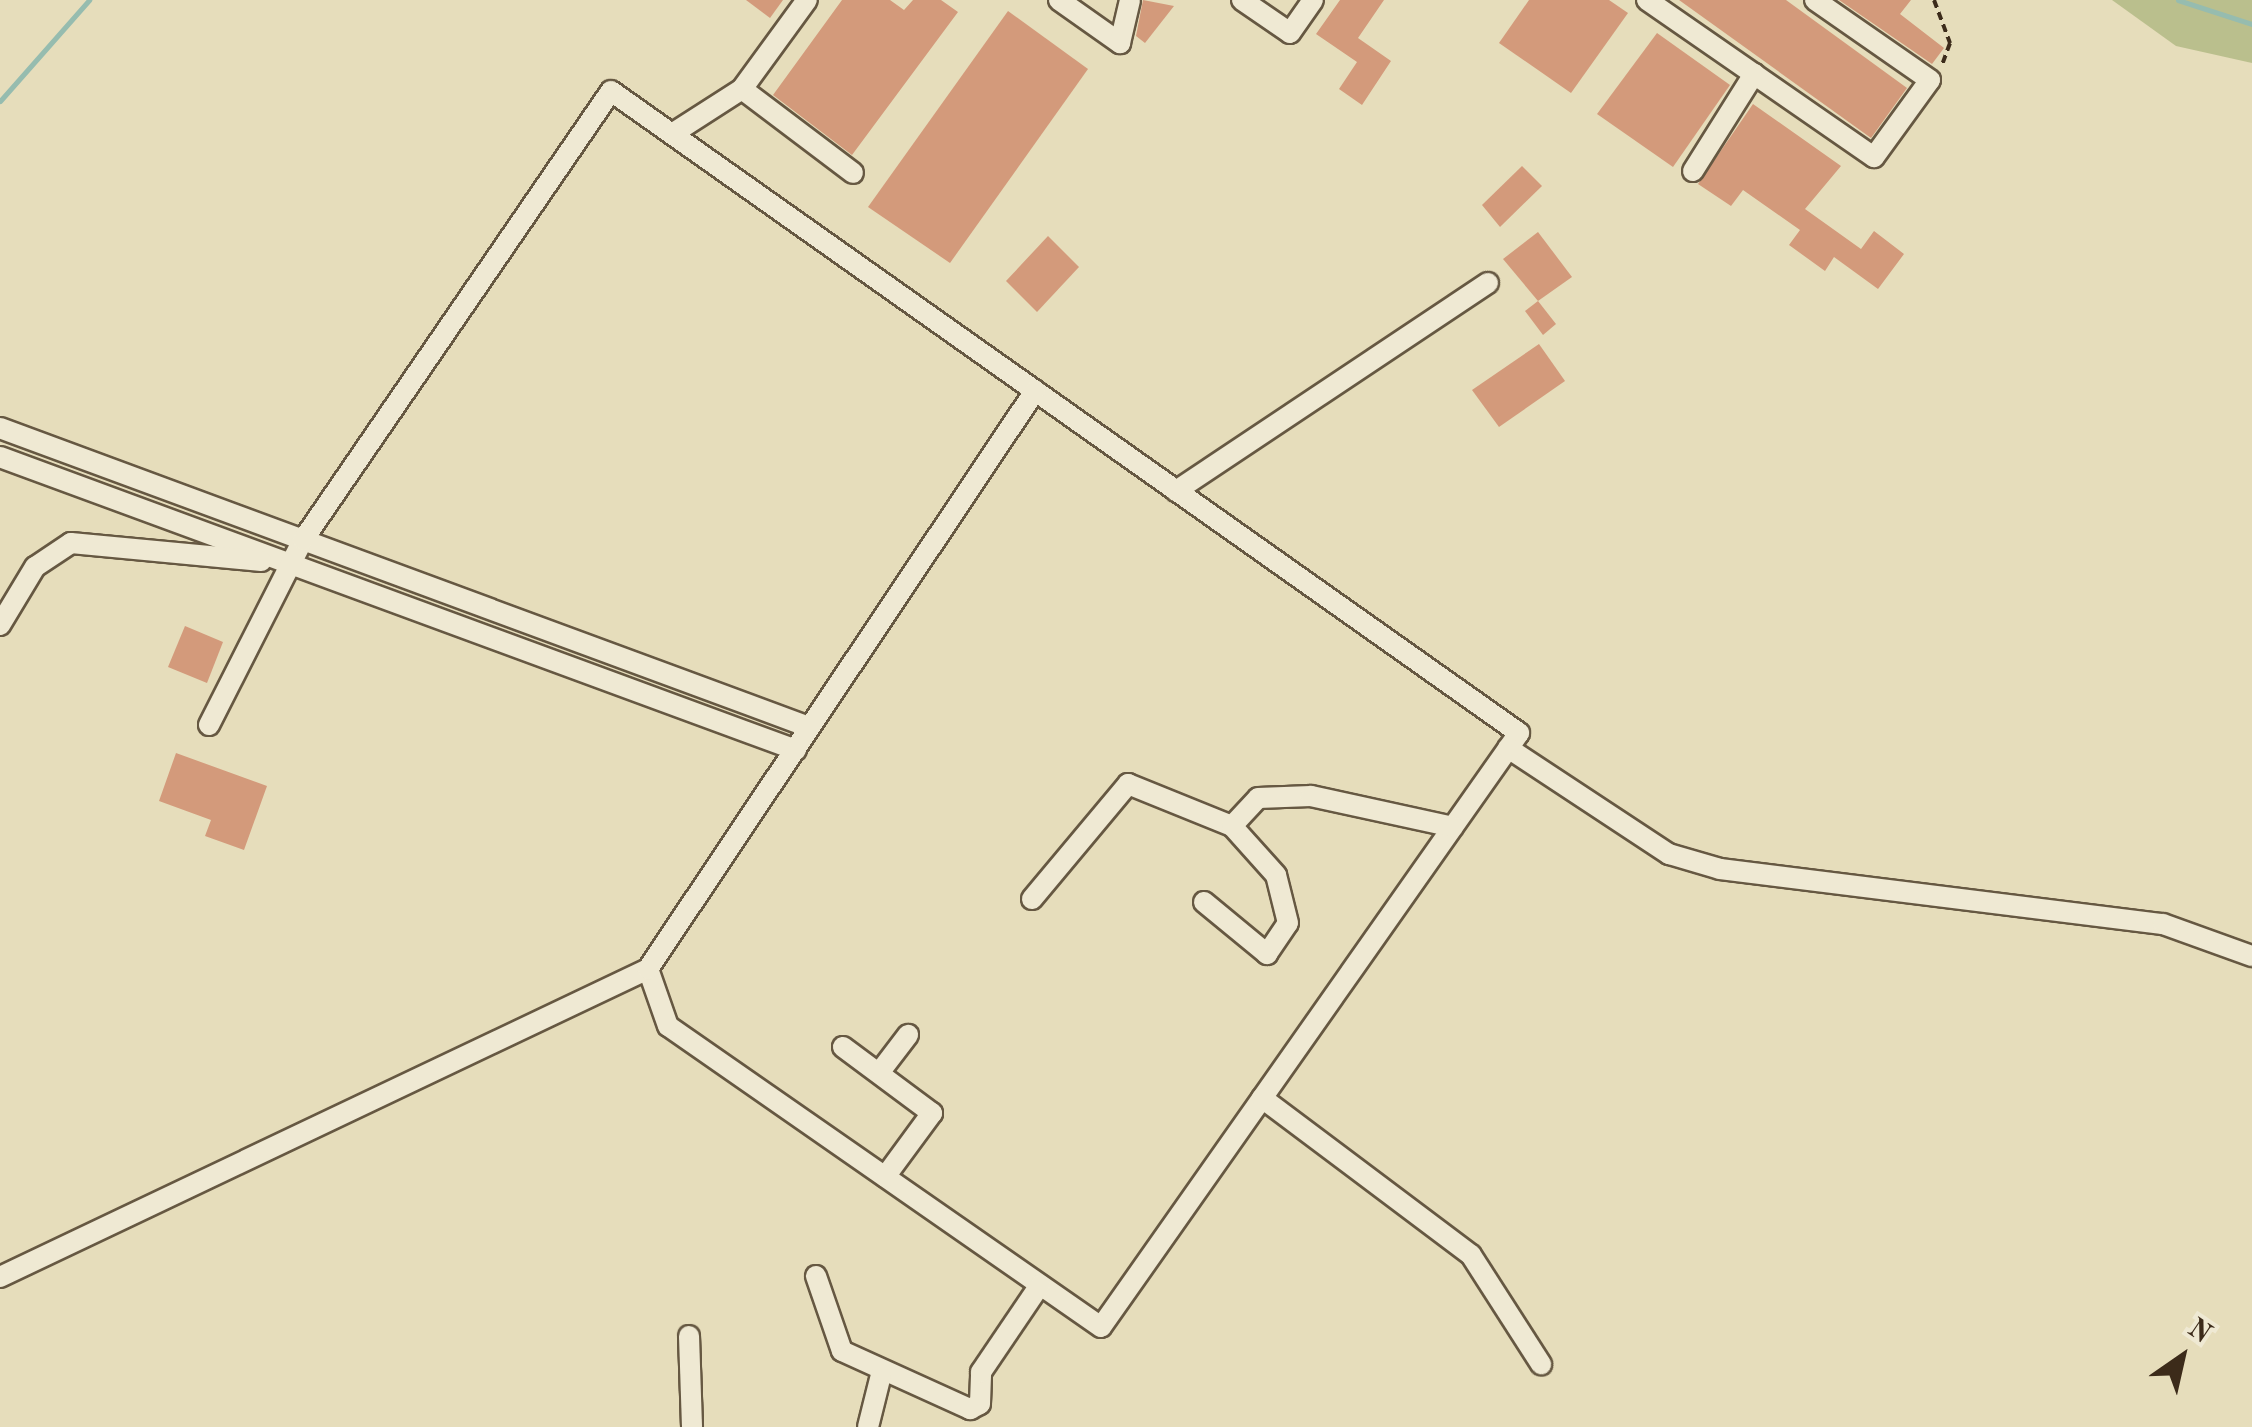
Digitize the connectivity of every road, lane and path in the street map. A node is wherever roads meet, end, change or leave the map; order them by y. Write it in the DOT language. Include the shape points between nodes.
graph roads {
  1 [pos="807,0"];
  2 [pos="1059,0"];
  3 [pos="1130,0"];
  4 [pos="1242,0"];
  5 [pos="1313,0"];
  6 [pos="1647,0"];
  7 [pos="1815,0"];
  8 [pos="1934,0"];
  9 [pos="1754,74"];
  10 [pos="1930,80"];
  11 [pos="742,89"];
  12 [pos="672,134"];
  13 [pos="1692,171"];
  14 [pos="853,173"];
  15 [pos="1488,284"];
  16 [pos="1036,391"];
  17 [pos="0,428"];
  18 [pos="0,457"];
  19 [pos="1176,490"];
  20 [pos="303,540"];
  21 [pos="291,564"];
  22 [pos="0,625"];
  23 [pos="209,725"];
  24 [pos="809,727"];
  25 [pos="1508,748"];
  26 [pos="796,750"];
  27 [pos="1232,826"];
  28 [pos="1453,827"];
  29 [pos="1032,899"];
  30 [pos="1204,902"];
  31 [pos="2252,956"];
  32 [pos="648,969"];
  33 [pos="908,1035"];
  34 [pos="843,1047"];
  35 [pos="879,1074"];
  36 [pos="1262,1098"];
  37 [pos="884,1176"];
  38 [pos="816,1276"];
  39 [pos="0,1277"];
  40 [pos="1040,1284"];
  41 [pos="690,1336"];
  42 [pos="1541,1364"];
  43 [pos="881,1375"];
  44 [pos="692,1427"];
  45 [pos="868,1427"];
  1 -- 11 [label="street"];
  2 -- 3 [label="street" via="1120,44"];
  4 -- 5 [label="street" via="1290,33"];
  6 -- 9 [label="street"];
  7 -- 10 [label="street"];
  8 -- 10 [label="path" via="1950,43"];
  9 -- 10 [label="street" via="1874,157"];
  9 -- 13 [label="street"];
  11 -- 12 [label="street"];
  11 -- 14 [label="street"];
  12 -- 16 [label="street"];
  12 -- 20 [label="street" via="611,91"];
  15 -- 19 [label="street"];
  16 -- 19 [label="street"];
  16 -- 24 [label="street"];
  17 -- 20 [label="street"];
  18 -- 21 [label="street"];
  19 -- 25 [label="street" via="1519,733"];
  20 -- 21 [label="street"];
  20 -- 24 [label="street"];
  21 -- 22 [label="street" via="70,543 35,567"];
  21 -- 23 [label="street"];
  21 -- 26 [label="street"];
  24 -- 26 [label="street"];
  25 -- 28 [label="street"];
  25 -- 31 [label="street" via="1670,854 1703,864 2163,924"];
  26 -- 32 [label="street"];
  27 -- 28 [label="street" via="1258,798 1311,796"];
  27 -- 29 [label="street" via="1128,784"];
  27 -- 30 [label="street" via="1276,875 1288,924 1267,954"];
  28 -- 36 [label="street"];
  32 -- 37 [label="street" via="668,1026"];
  32 -- 39 [label="street"];
  33 -- 35 [label="street"];
  34 -- 35 [label="street"];
  35 -- 37 [label="street" via="932,1114"];
  36 -- 40 [label="street" via="1101,1327"];
  36 -- 42 [label="street" via="1472,1255"];
  37 -- 40 [label="street"];
  38 -- 43 [label="street" via="842,1351"];
  40 -- 43 [label="street" via="982,1372 977,1406"];
  41 -- 44 [label="street"];
  43 -- 45 [label="street"];
}
